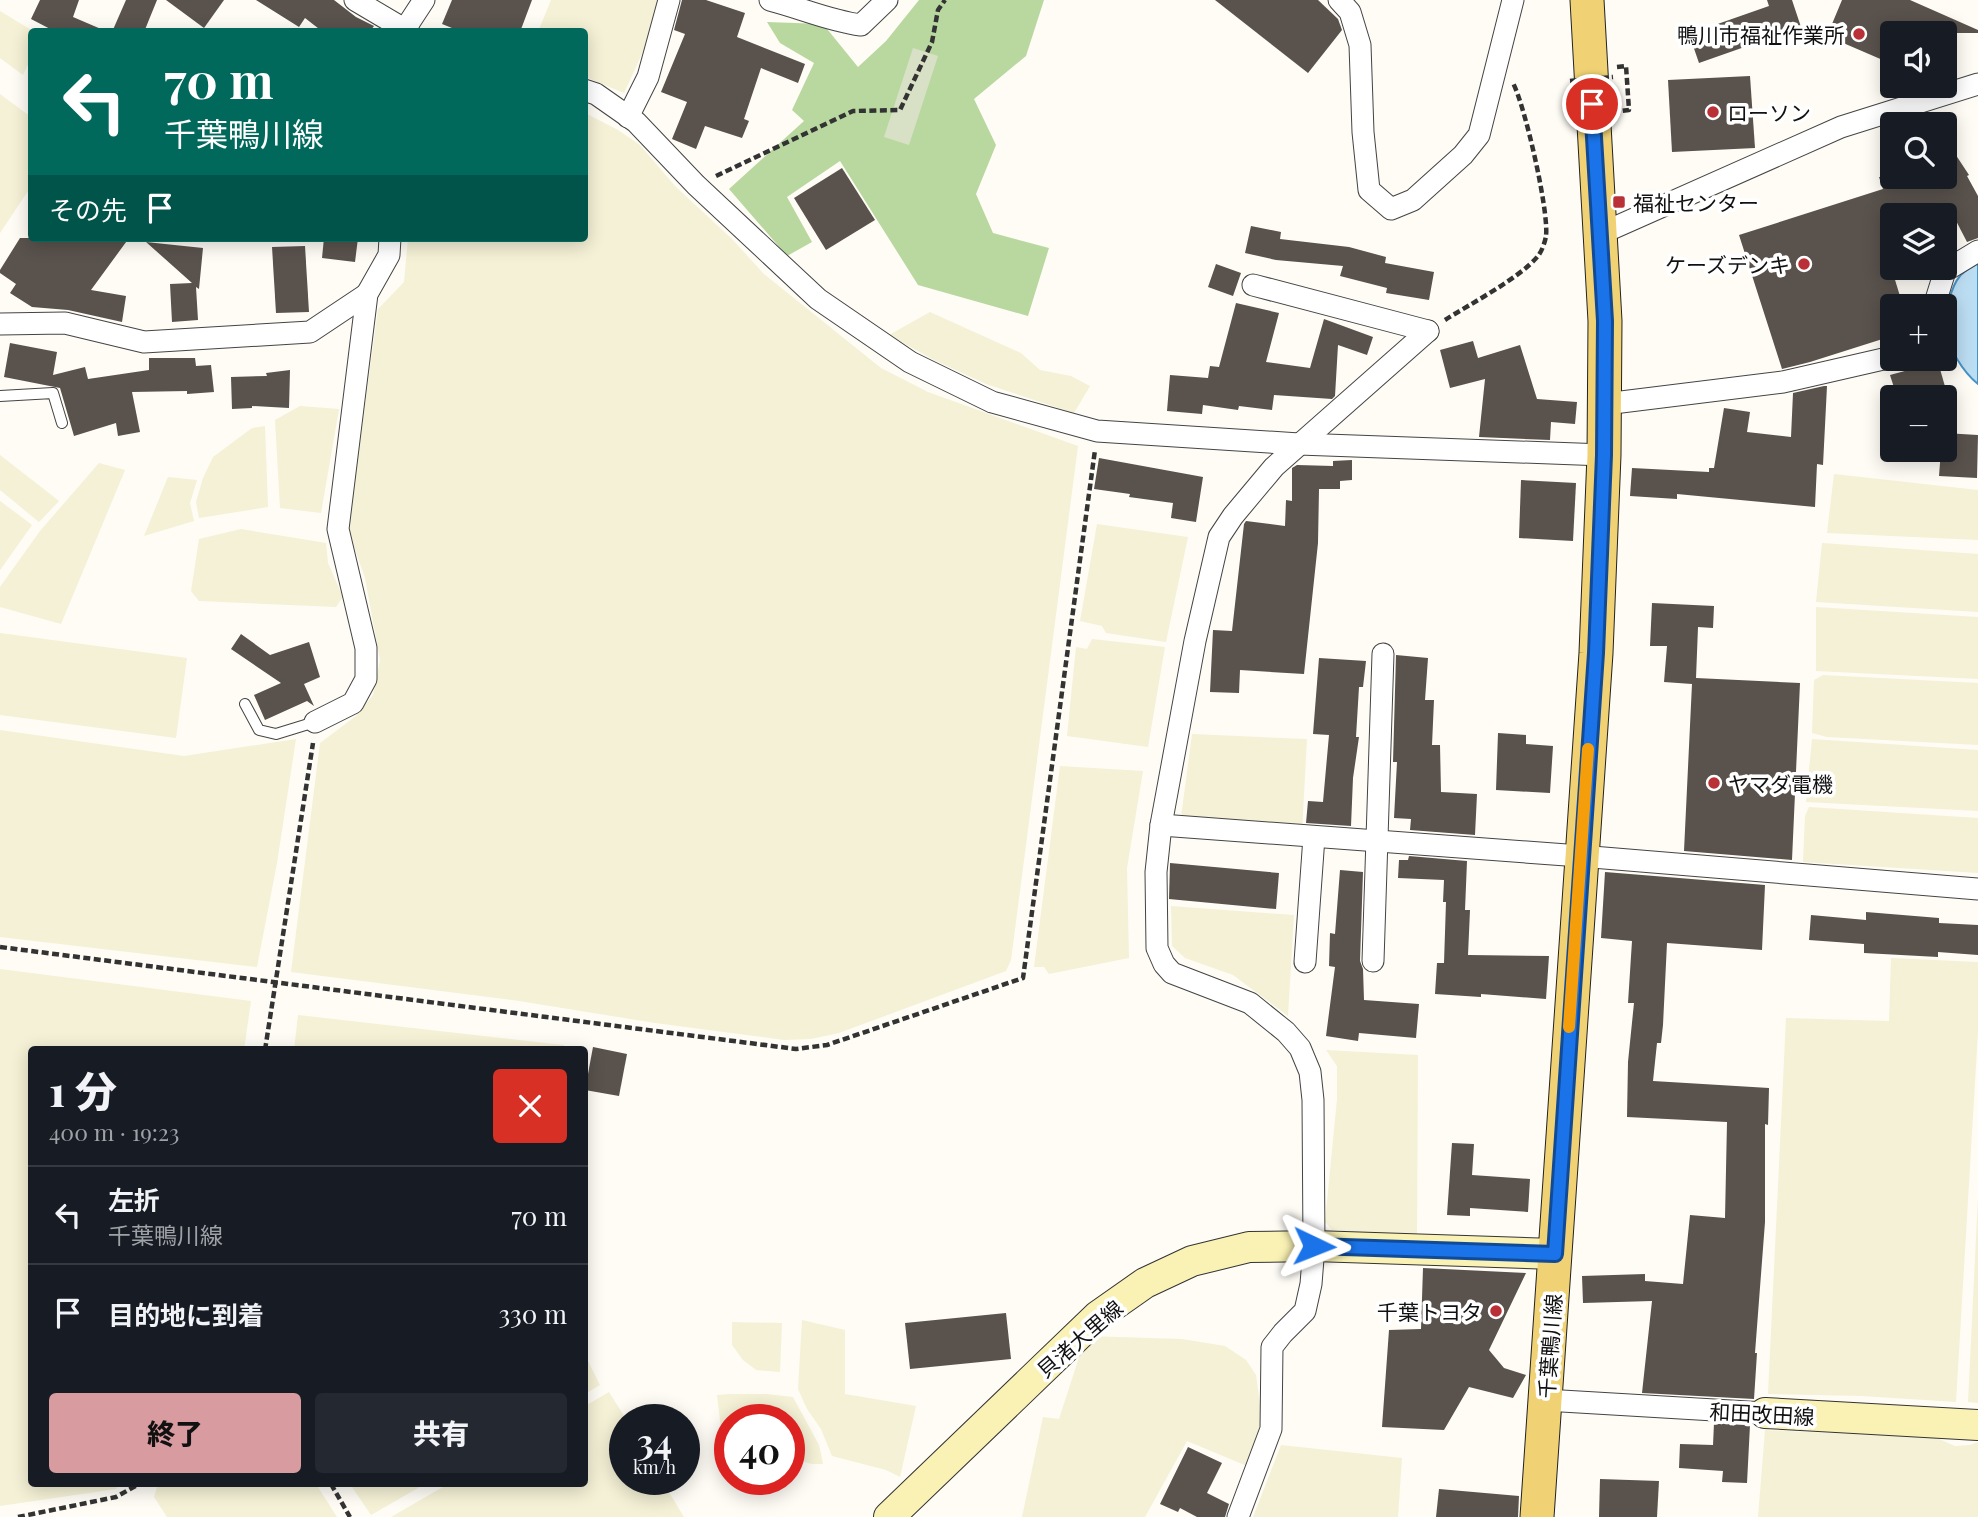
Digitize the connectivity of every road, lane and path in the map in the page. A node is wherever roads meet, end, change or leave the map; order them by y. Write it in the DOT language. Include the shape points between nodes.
graph roads {
  1 [pos="355,0"];
  2 [pos="424,0"];
  3 [pos="669,0"];
  4 [pos="769,0"];
  5 [pos="887,0"];
  6 [pos="945,0"];
  7 [pos="1339,0"];
  8 [pos="1513,0"];
  9 [pos="1587,0"];
  10 [pos="400,28"];
  11 [pos="407,28"];
  12 [pos="1497,64"];
  13 [pos="1626,66"];
  14 [pos="1613,77"];
  15 [pos="1570,80"];
  16 [pos="1978,84"];
  17 [pos="588,91"];
  18 [pos="1629,110"];
  19 [pos="628,117"];
  20 [pos="696,185"];
  21 [pos="1600,234"];
  22 [pos="390,242"];
  23 [pos="1978,251"];
  24 [pos="1252,285"];
  25 [pos="367,294"];
  26 [pos="1938,294"];
  27 [pos="0,324"];
  28 [pos="1428,331"];
  29 [pos="1880,360"];
  30 [pos="0,396"];
  31 [pos="1605,404"];
  32 [pos="62,423"];
  33 [pos="1097,430"];
  34 [pos="1299,444"];
  35 [pos="1604,455"];
  36 [pos="1383,654"];
  37 [pos="245,704"];
  38 [pos="315,722"];
  39 [pos="1161,825"];
  40 [pos="1314,836"];
  41 [pos="1377,841"];
  42 [pos="1580,856"];
  43 [pos="1978,889"];
  44 [pos="0,947"];
  45 [pos="1373,961"];
  46 [pos="1305,962"];
  47 [pos="276,982"];
  48 [pos="266,1046"];
  49 [pos="1314,1246"];
  50 [pos="1555,1254"];
  51 [pos="1545,1400"];
  52 [pos="1765,1413"];
  53 [pos="1978,1425"];
  54 [pos="134,1487"];
  55 [pos="333,1487"];
  56 [pos="18,1517"];
  57 [pos="350,1517"];
  58 [pos="888,1517"];
  59 [pos="1237,1517"];
  60 [pos="1537,1517"];
  1 -- 10 [label="street"];
  2 -- 11 [label="street"];
  3 -- 19 [label="street" via="648,77"];
  4 -- 5 [label="street" via="840,23 861,25"];
  6 -- 20 [label="path" via="938,10 932,42 901,110 853,111"];
  7 -- 12 [label="street" via="1350,12 1360,46 1369,190 1391,209 1413,200 1479,135"];
  8 -- 12 [label="street"];
  9 -- 21 [label="main road, 千葉鴨川線"];
  12 -- 28 [label="path" via="1515,86 1543,200 1546,236 1540,254 1524,269"];
  13 -- 18 [label="path"];
  14 -- 15 [label="path, bridge"];
  16 -- 21 [label="street" via="1841,127"];
  17 -- 19 [label="street"];
  19 -- 20 [label="street"];
  20 -- 33 [label="street" via="818,299 910,362 992,402"];
  21 -- 31 [label="main road, 千葉鴨川線"];
  22 -- 25 [label="street" via="389,255"];
  23 -- 26 [label="street" via="1945,271"];
  24 -- 28 [label="street"];
  25 -- 27 [label="street" via="310,331 144,342 65,323"];
  25 -- 38 [label="street" via="338,529 366,648 366,679 354,702"];
  28 -- 34 [label="street"];
  29 -- 31 [label="street" via="1783,382"];
  30 -- 32 [label="lane" via="53,393"];
  31 -- 35 [label="main road, 千葉鴨川線"];
  33 -- 34 [label="street"];
  33 -- 47 [label="path" via="1023,978 827,1045 796,1049"];
  34 -- 35 [label="street"];
  34 -- 39 [label="street" via="1274,467 1219,537"];
  35 -- 42 [label="main road, 千葉鴨川線" via="1596,653"];
  36 -- 41 [label="street"];
  37 -- 38 [label="lane" via="259,730 276,734"];
  38 -- 47 [label="path"];
  39 -- 40 [label="street"];
  39 -- 49 [label="street" via="1157,948 1164,964 1172,973 1250,1003 1300,1048 1310,1072"];
  40 -- 41 [label="street"];
  40 -- 46 [label="street"];
  41 -- 42 [label="street"];
  41 -- 45 [label="street"];
  42 -- 43 [label="street"];
  42 -- 50 [label="main road, 千葉鴨川線"];
  44 -- 47 [label="path"];
  47 -- 48 [label="path"];
  49 -- 50 [label="street, 貝渚大里線"];
  49 -- 58 [label="street, 貝渚大里線" via="1249,1247 1192,1261 1145,1283 1098,1316"];
  49 -- 59 [label="street" via="1305,1311 1272,1347 1271,1429"];
  50 -- 51 [label="main road, 千葉鴨川線"];
  51 -- 52 [label="street, 和田改田線"];
  51 -- 60 [label="main road, 千葉鴨川線"];
  52 -- 53 [label="street, 和田改田線"];
  54 -- 56 [label="path" via="116,1497"];
  55 -- 57 [label="path"];
}
